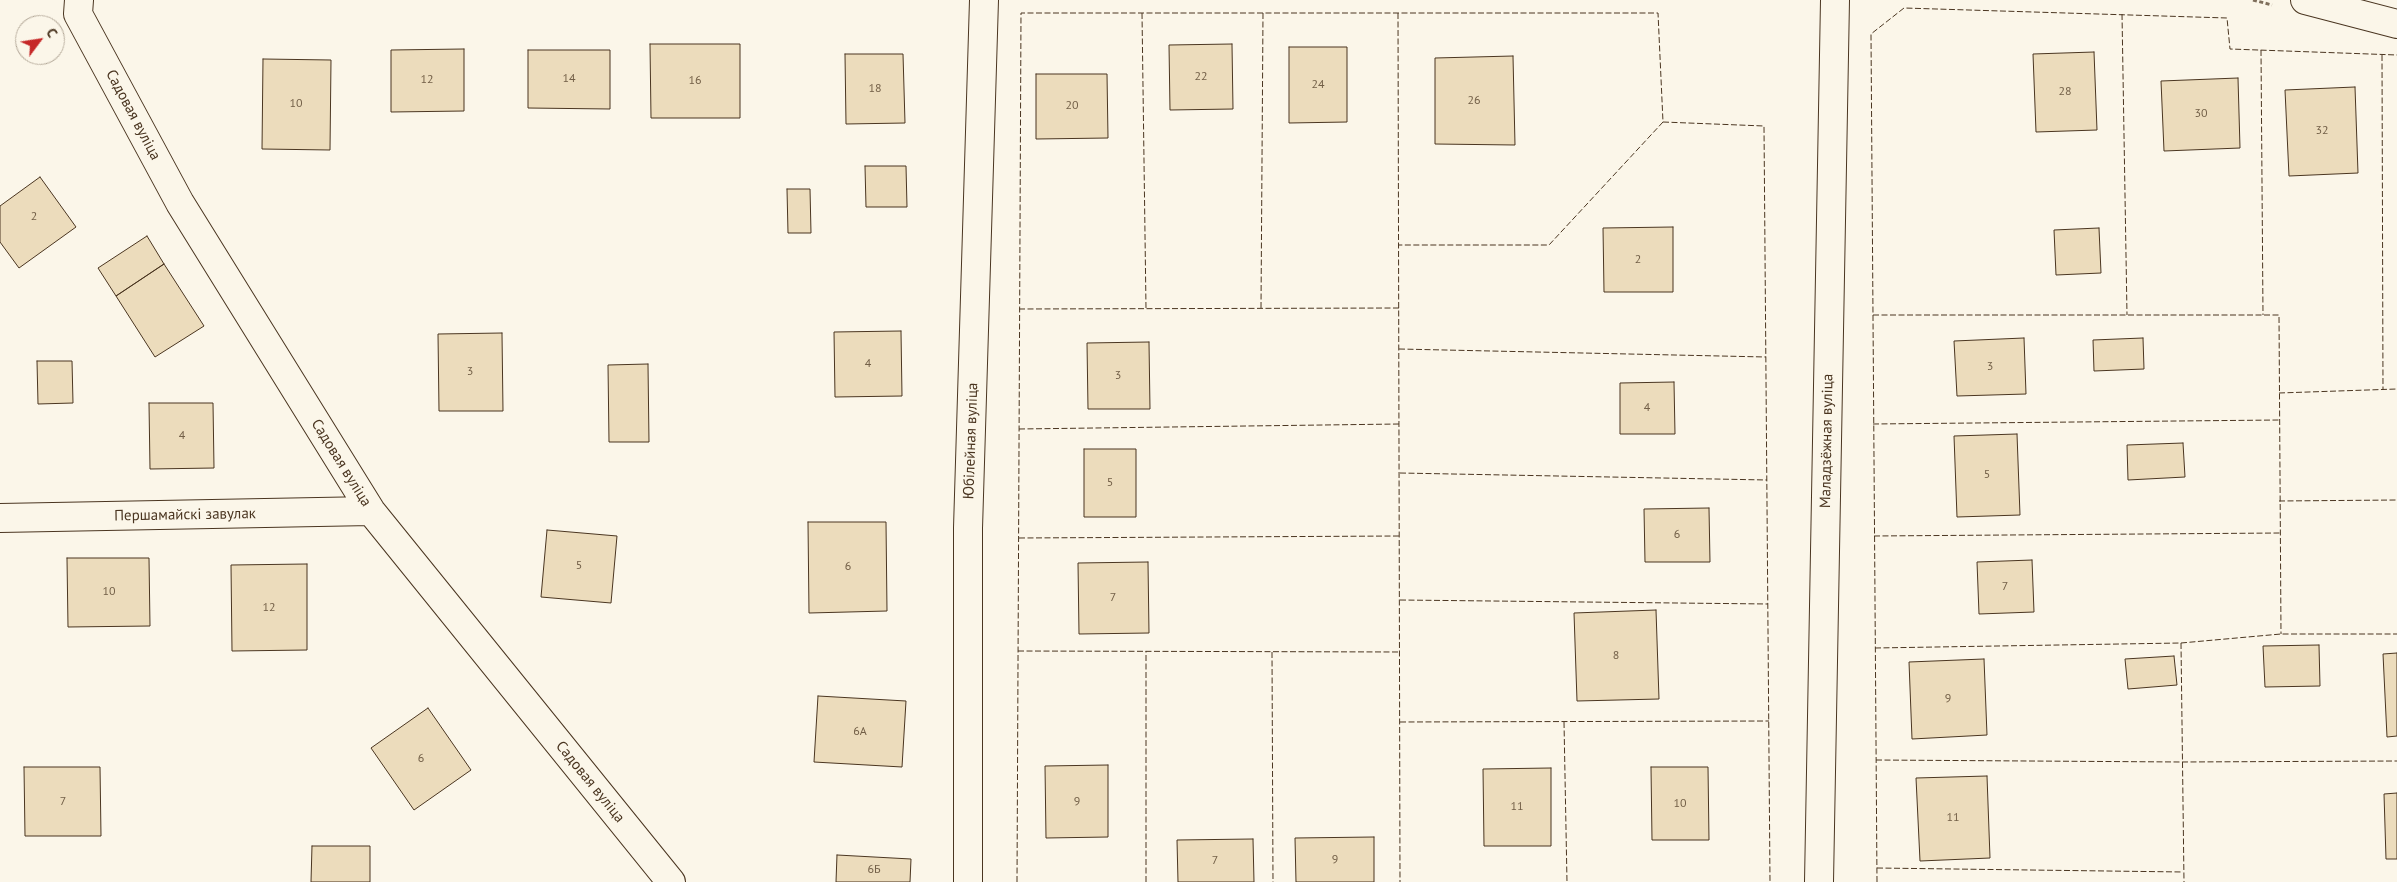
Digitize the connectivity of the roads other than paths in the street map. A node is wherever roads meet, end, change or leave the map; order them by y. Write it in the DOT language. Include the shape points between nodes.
graph roads {
  1 [pos="79,0"];
  2 [pos="984,0"];
  3 [pos="1836,0"];
  4 [pos="2305,0"];
  5 [pos="2397,24"];
  6 [pos="371,512"];
  7 [pos="0,518"];
  8 [pos="671,882"];
  9 [pos="968,882"];
  10 [pos="1820,882"];
  1 -- 6 [label="street, Садовая вуліца" via="78,14 180,203"];
  2 -- 9 [label="street, Юбілейная вуліца" via="968,528"];
  3 -- 10 [label="street, Маладзёжная вуліца"];
  4 -- 5 [label="street"];
  6 -- 7 [label="street, Першамайскі завулак"];
  6 -- 8 [label="street, Садовая вуліца"];
}
